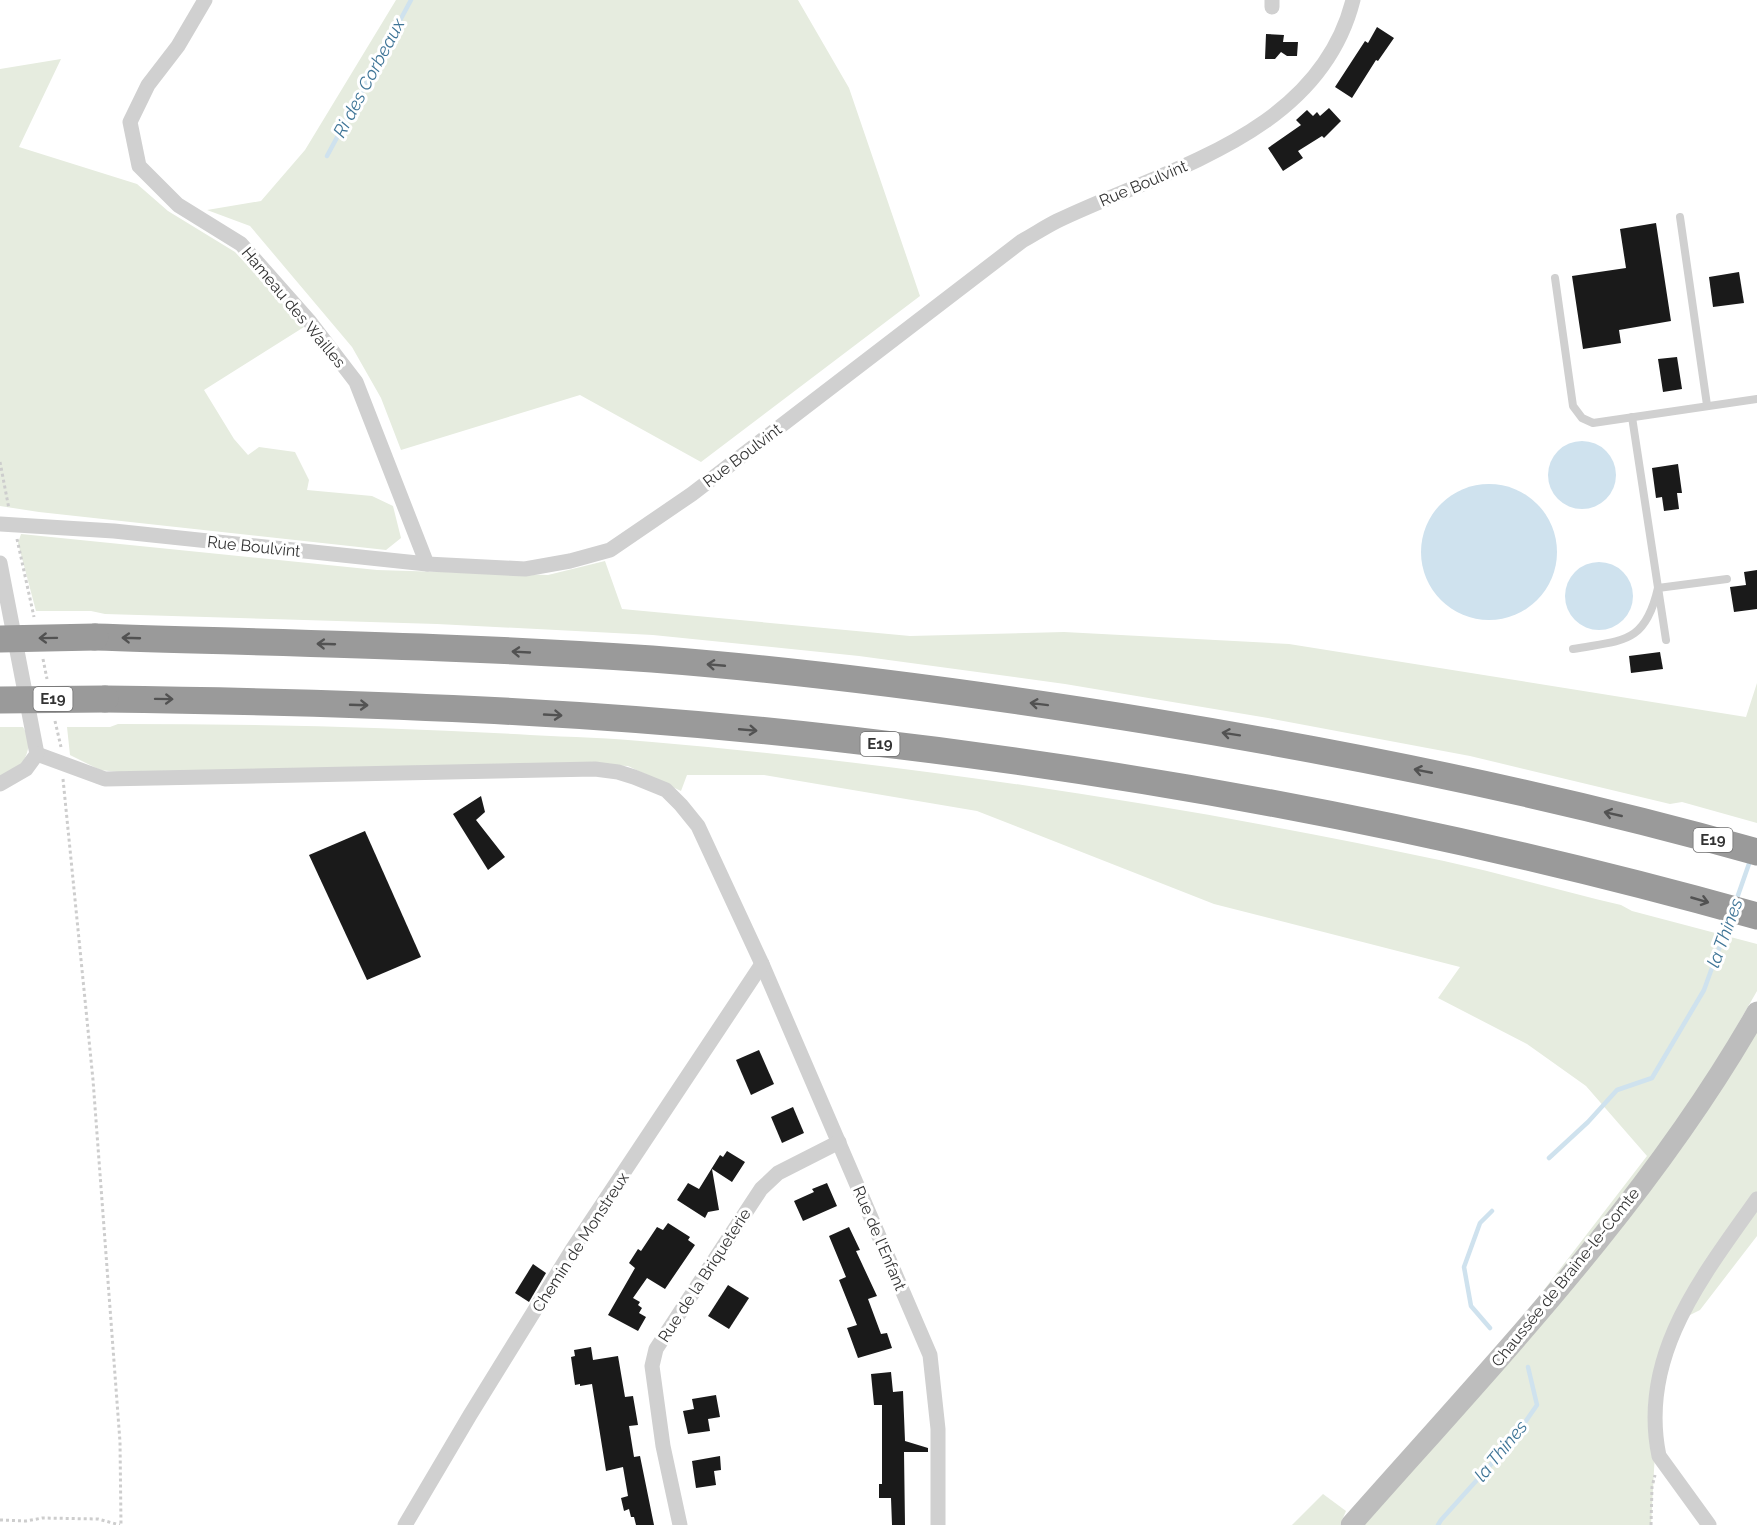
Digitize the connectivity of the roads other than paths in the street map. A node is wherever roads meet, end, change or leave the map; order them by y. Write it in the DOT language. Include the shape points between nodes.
graph roads {
  1 [pos="205,0"];
  2 [pos="1353,0"];
  3 [pos="1680,217"];
  4 [pos="1555,278"];
  5 [pos="1757,399"];
  6 [pos="1707,405"];
  7 [pos="1632,417"];
  8 [pos="7,524"];
  9 [pos="0,563"];
  10 [pos="428,564"];
  11 [pos="1727,579"];
  12 [pos="1658,588"];
  13 [pos="0,639"];
  14 [pos="1666,640"];
  15 [pos="1573,649"];
  16 [pos="0,700"];
  17 [pos="37,754"];
  18 [pos="0,784"];
  19 [pos="1757,852"];
  20 [pos="1757,916"];
  21 [pos="762,964"];
  22 [pos="1757,1013"];
  23 [pos="839,1142"];
  24 [pos="1757,1199"];
  25 [pos="405,1525"];
  26 [pos="680,1525"];
  27 [pos="938,1525"];
  28 [pos="1351,1525"];
  29 [pos="1710,1525"];
  1 -- 10 [label="street, Hameau des Wailles" via="178,46 148,85 130,122 139,166 178,205 241,244 310,322 356,382"];
  2 -- 10 [label="street, Rue Boulvint" via="1329,56 1305,89 1275,116 1202,157 1055,222 1022,242 710,480 610,550 525,569"];
  3 -- 6 [label="lane"];
  4 -- 7 [label="lane" via="1572,406 1582,418 1593,423"];
  5 -- 6 [label="lane"];
  6 -- 7 [label="lane"];
  7 -- 12 [label="lane"];
  8 -- 10 [label="street, Rue Boulvint" via="114,531"];
  9 -- 17 [label="street"];
  11 -- 12 [label="lane"];
  12 -- 14 [label="lane"];
  12 -- 15 [label="lane" via="1653,610 1640,629 1626,640"];
  19 -- 13 [label="highway, E19, one-way, bridge" via="1670,827 1466,780 1263,740 1061,706 855,680 653,660 438,647 95,637"];
  16 -- 20 [label="highway, E19, one-way, bridge" via="243,700 464,710 647,720 850,740 1051,766 1253,800 1448,838 1644,884"];
  17 -- 18 [label="street" via="26,769"];
  17 -- 21 [label="street, Rue de l'Enfant" via="105,779 595,769 618,772 666,790 698,826"];
  21 -- 23 [label="street, Rue de l'Enfant"];
  21 -- 25 [label="street, Chemin de Monstreux" via="572,1250"];
  22 -- 28 [label="main road, Chaussée de Braine-le-Comte" via="1717,1080 1615,1219 1486,1374"];
  23 -- 26 [label="street, Rue de la Briqueterie" via="778,1173 760,1189 656,1349 652,1366 658,1412"];
  23 -- 27 [label="street, Rue de l'Enfant" via="930,1355 938,1429"];
  24 -- 29 [label="street" via="1700,1281 1676,1324 1665,1350 1655,1412 1659,1456"];
}
